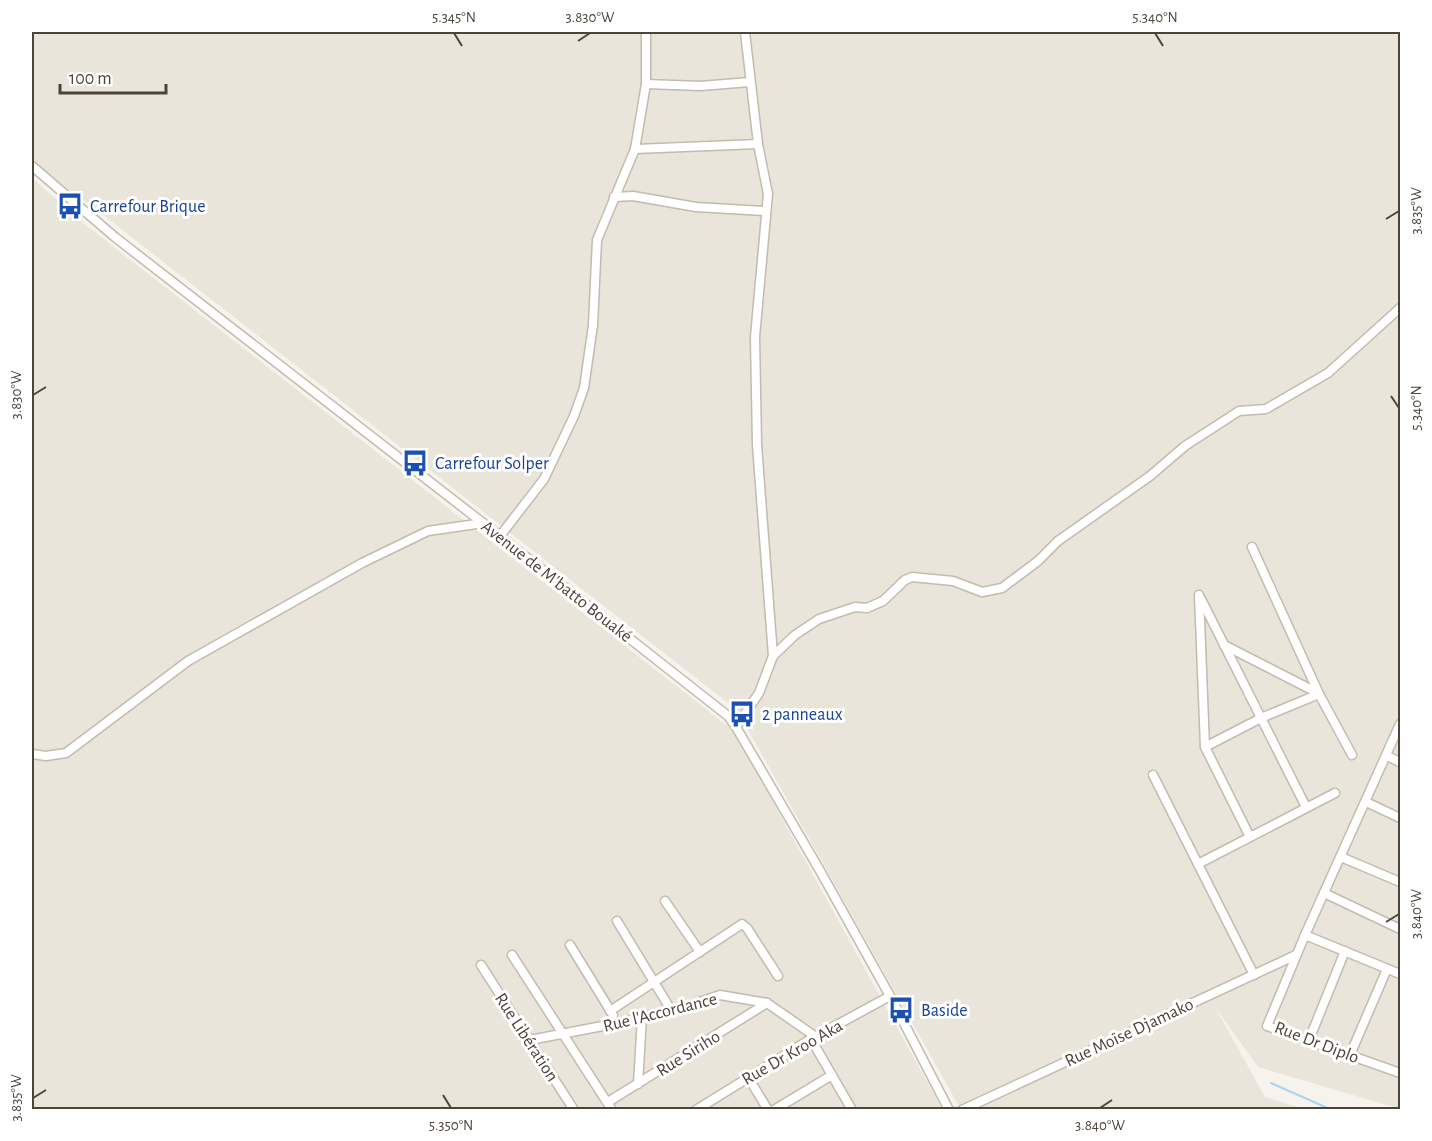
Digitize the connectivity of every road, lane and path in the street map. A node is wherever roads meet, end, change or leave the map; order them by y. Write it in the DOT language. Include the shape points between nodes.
graph roads {
  1 [pos="646,32"];
  2 [pos="745,32"];
  3 [pos="750,82"];
  4 [pos="646,84"];
  5 [pos="758,144"];
  6 [pos="635,149"];
  7 [pos="32,166"];
  8 [pos="614,197"];
  9 [pos="766,211"];
  10 [pos="1401,308"];
  11 [pos="483,523"];
  12 [pos="500,536"];
  13 [pos="1252,547"];
  14 [pos="1224,645"];
  15 [pos="773,656"];
  16 [pos="1319,694"];
  17 [pos="1261,718"];
  18 [pos="1401,724"];
  19 [pos="736,727"];
  20 [pos="1205,747"];
  21 [pos="32,754"];
  22 [pos="1352,755"];
  23 [pos="1387,756"];
  24 [pos="1401,762"];
  25 [pos="1153,775"];
  26 [pos="1335,792"];
  27 [pos="1366,802"];
  28 [pos="1306,807"];
  29 [pos="1401,818"];
  30 [pos="1250,837"];
  31 [pos="1341,857"];
  32 [pos="1198,864"];
  33 [pos="1401,882"];
  34 [pos="1324,893"];
  35 [pos="665,901"];
  36 [pos="617,921"];
  37 [pos="1401,928"];
  38 [pos="1305,935"];
  39 [pos="570,945"];
  40 [pos="1345,951"];
  41 [pos="700,952"];
  42 [pos="512,955"];
  43 [pos="1296,956"];
  44 [pos="481,965"];
  45 [pos="1387,969"];
  46 [pos="1401,974"];
  47 [pos="1254,975"];
  48 [pos="778,976"];
  49 [pos="654,982"];
  50 [pos="890,996"];
  51 [pos="767,1003"];
  52 [pos="671,1010"];
  53 [pos="610,1011"];
  54 [pos="642,1017"];
  55 [pos="618,1023"];
  56 [pos="562,1034"];
  57 [pos="814,1038"];
  58 [pos="530,1040"];
  59 [pos="1309,1040"];
  60 [pos="1350,1055"];
  61 [pos="1401,1073"];
  62 [pos="832,1075"];
  63 [pos="748,1077"];
  64 [pos="638,1084"];
  65 [pos="610,1106"];
  66 [pos="574,1110"];
  67 [pos="696,1110"];
  68 [pos="768,1110"];
  69 [pos="774,1110"];
  70 [pos="852,1110"];
  71 [pos="950,1110"];
  72 [pos="962,1110"];
  1 -- 4 [label="street"];
  2 -- 3 [label="street"];
  3 -- 4 [label="street" via="700,86"];
  3 -- 5 [label="street"];
  4 -- 6 [label="street"];
  5 -- 6 [label="street"];
  5 -- 9 [label="street" via="768,194"];
  6 -- 8 [label="street"];
  7 -- 11 [label="street, Avenue de M'batto Bouaké" via="116,238"];
  8 -- 9 [label="street"];
  8 -- 12 [label="street" via="597,240 593,325 584,388 544,479"];
  9 -- 15 [label="street" via="754,337"];
  10 -- 15 [label="street" via="1328,373 1266,409 1239,411 1209,429 1058,541 1002,588 982,592 953,581 912,577 883,601 819,619"];
  11 -- 12 [label="street, Avenue de M'batto Bouaké"];
  11 -- 21 [label="street" via="428,531 363,563 188,661 66,753"];
  12 -- 19 [label="street, Avenue de M'batto Bouaké" via="711,701"];
  13 -- 16 [label="street"];
  14 -- 16 [label="street"];
  14 -- 17 [label="street"];
  14 -- 20 [label="street" via="1199,595"];
  15 -- 19 [label="street" via="759,693"];
  16 -- 17 [label="street"];
  16 -- 22 [label="street"];
  17 -- 20 [label="street"];
  17 -- 28 [label="street"];
  18 -- 23 [label="street"];
  19 -- 50 [label="street, Avenue de M'batto Bouaké"];
  20 -- 30 [label="street"];
  23 -- 24 [label="street"];
  23 -- 27 [label="street"];
  25 -- 32 [label="street"];
  26 -- 28 [label="street"];
  27 -- 29 [label="street"];
  27 -- 31 [label="street"];
  28 -- 30 [label="street"];
  30 -- 32 [label="street"];
  31 -- 33 [label="street"];
  31 -- 34 [label="street"];
  32 -- 47 [label="street"];
  34 -- 37 [label="street"];
  34 -- 38 [label="street"];
  35 -- 41 [label="street"];
  36 -- 49 [label="street"];
  38 -- 40 [label="street"];
  38 -- 43 [label="street"];
  39 -- 53 [label="street"];
  40 -- 45 [label="street"];
  40 -- 59 [label="street"];
  41 -- 48 [label="street" via="742,924"];
  41 -- 49 [label="street"];
  42 -- 56 [label="street"];
  43 -- 47 [label="street, Rue Moïse Djamako"];
  43 -- 59 [label="street, Rue Dr Diplo" via="1267,1026"];
  44 -- 58 [label="street, Rue Libération"];
  45 -- 46 [label="street"];
  45 -- 60 [label="street"];
  47 -- 72 [label="street, Rue Moïse Djamako"];
  49 -- 52 [label="street"];
  49 -- 53 [label="street"];
  50 -- 57 [label="street, Rue Dr Kroo Aka"];
  50 -- 71 [label="street, Avenue de M'batto Bouaké"];
  51 -- 52 [label="street, Rue l'Accordance" via="720,995"];
  51 -- 57 [label="street, Rue l'Accordance"];
  51 -- 64 [label="street, Rue Siriho"];
  52 -- 54 [label="street, Rue l'Accordance"];
  53 -- 55 [label="street"];
  54 -- 55 [label="street, Rue l'Accordance"];
  54 -- 64 [label="street"];
  55 -- 56 [label="street, Rue l'Accordance"];
  56 -- 58 [label="street, Rue l'Accordance"];
  56 -- 65 [label="street"];
  57 -- 62 [label="street"];
  57 -- 63 [label="street, Rue Dr Kroo Aka"];
  58 -- 66 [label="street, Rue Libération"];
  59 -- 60 [label="street, Rue Dr Diplo"];
  60 -- 61 [label="street, Rue Dr Diplo"];
  62 -- 69 [label="street"];
  62 -- 70 [label="street"];
  63 -- 67 [label="street, Rue Dr Kroo Aka"];
  63 -- 68 [label="street"];
  64 -- 65 [label="street, Rue Siriho"];
}
